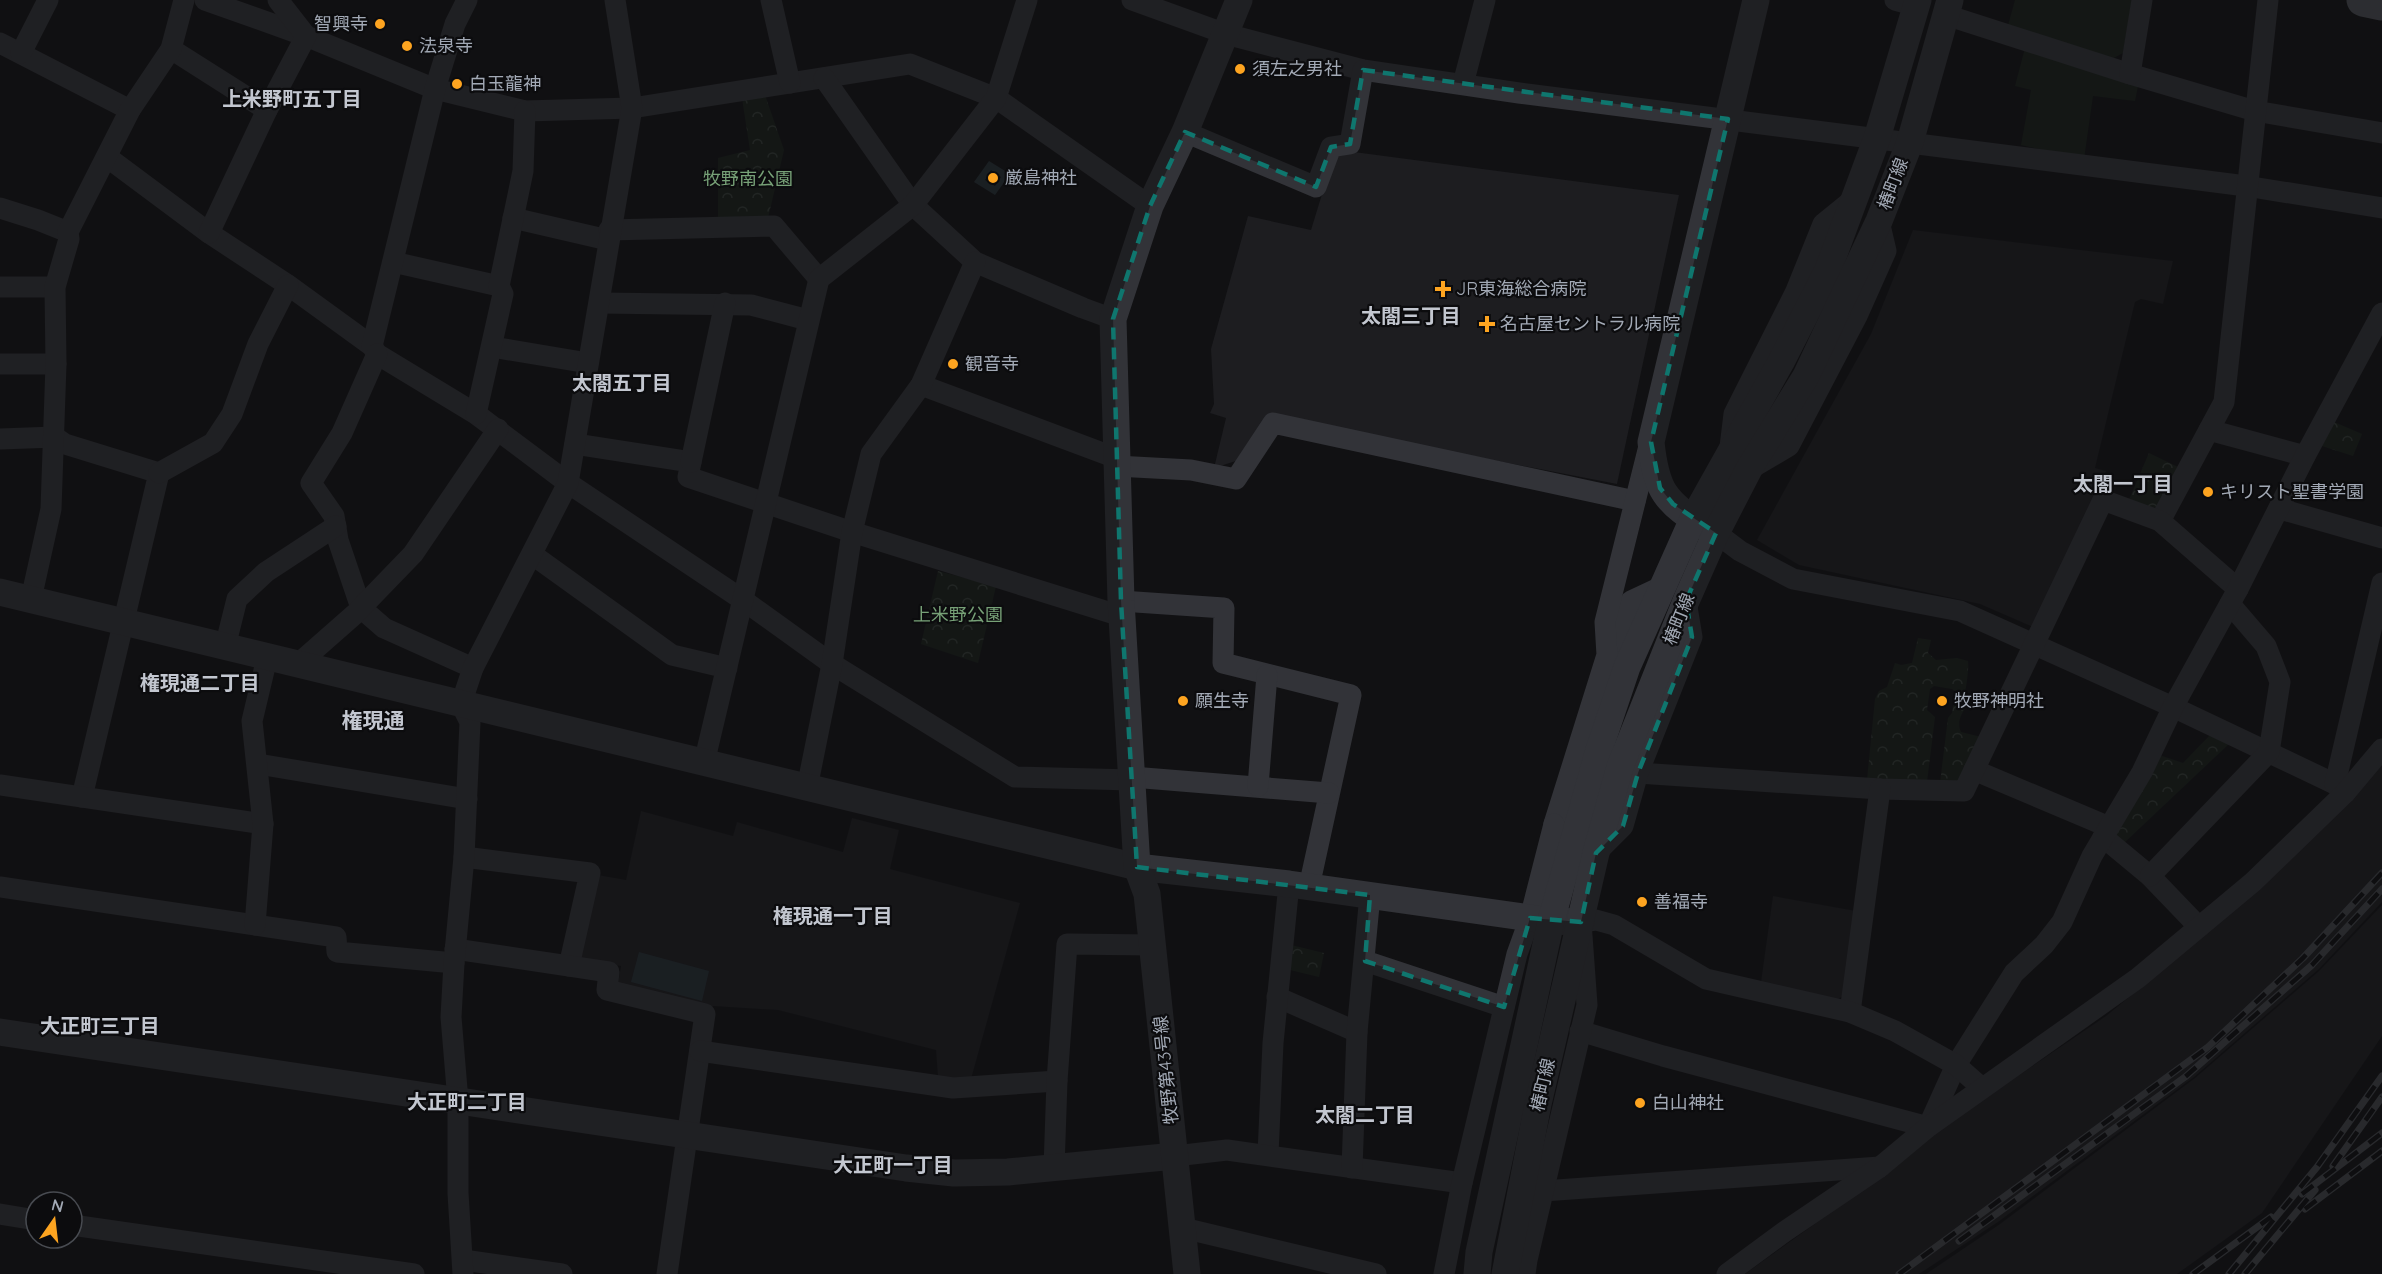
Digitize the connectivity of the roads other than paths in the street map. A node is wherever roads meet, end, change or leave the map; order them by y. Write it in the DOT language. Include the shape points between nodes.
graph roads {
  1 [pos="48,0"];
  2 [pos="184,0"];
  3 [pos="205,0"];
  4 [pos="278,0"];
  5 [pos="467,0"];
  6 [pos="615,0"];
  7 [pos="771,0"];
  8 [pos="1028,0"];
  9 [pos="1132,0"];
  10 [pos="1239,0"];
  11 [pos="1485,0"];
  12 [pos="1756,0"];
  13 [pos="2142,0"];
  14 [pos="2268,0"];
  15 [pos="2363,0"];
  16 [pos="1910,2"];
  17 [pos="2382,4"];
  18 [pos="1948,8"];
  19 [pos="1226,34"];
  20 [pos="306,36"];
  21 [pos="0,43"];
  22 [pos="171,49"];
  23 [pos="21,53"];
  24 [pos="1363,70"];
  25 [pos="2130,74"];
  26 [pos="824,78"];
  27 [pos="790,83"];
  28 [pos="1464,84"];
  29 [pos="435,89"];
  30 [pos="996,98"];
  31 [pos="632,108"];
  32 [pos="130,110"];
  33 [pos="267,110"];
  34 [pos="525,111"];
  35 [pos="2255,111"];
  36 [pos="1728,118"];
  37 [pos="1185,132"];
  38 [pos="2382,133"];
  39 [pos="1878,138"];
  40 [pos="1910,142"];
  41 [pos="107,157"];
  42 [pos="2246,186"];
  43 [pos="914,205"];
  44 [pos="1150,206"];
  45 [pos="0,208"];
  46 [pos="2382,208"];
  47 [pos="513,218"];
  48 [pos="68,232"];
  49 [pos="209,233"];
  50 [pos="608,235"];
  51 [pos="393,262"];
  52 [pos="975,262"];
  53 [pos="819,279"];
  54 [pos="288,285"];
  55 [pos="499,286"];
  56 [pos="0,287"];
  57 [pos="55,287"];
  58 [pos="600,303"];
  59 [pos="725,303"];
  60 [pos="2382,313"];
  61 [pos="1113,319"];
  62 [pos="808,320"];
  63 [pos="492,346"];
  64 [pos="374,350"];
  65 [pos="588,363"];
  66 [pos="0,364"];
  67 [pos="56,364"];
  68 [pos="921,385"];
  69 [pos="476,414"];
  70 [pos="498,429"];
  71 [pos="2209,430"];
  72 [pos="55,437"];
  73 [pos="0,439"];
  74 [pos="1651,442"];
  75 [pos="575,444"];
  76 [pos="2306,456"];
  77 [pos="1739,461"];
  78 [pos="691,462"];
  79 [pos="1116,462"];
  80 [pos="159,472"];
  81 [pos="568,483"];
  82 [pos="1635,501"];
  83 [pos="766,502"];
  84 [pos="2280,509"];
  85 [pos="1693,519"];
  86 [pos="2160,521"];
  87 [pos="336,526"];
  88 [pos="852,532"];
  89 [pos="1716,533"];
  90 [pos="2382,538"];
  91 [pos="533,555"];
  92 [pos="2382,583"];
  93 [pos="1663,586"];
  94 [pos="0,592"];
  95 [pos="2234,596"];
  96 [pos="31,599"];
  97 [pos="743,600"];
  98 [pos="1686,601"];
  99 [pos="361,608"];
  100 [pos="1121,608"];
  101 [pos="123,622"];
  102 [pos="2034,643"];
  103 [pos="225,647"];
  104 [pos="1607,655"];
  105 [pos="267,658"];
  106 [pos="832,664"];
  107 [pos="297,665"];
  108 [pos="473,668"];
  109 [pos="727,668"];
  110 [pos="1267,675"];
  111 [pos="461,704"];
  112 [pos="2174,707"];
  113 [pos="2382,749"];
  114 [pos="2269,752"];
  115 [pos="704,763"];
  116 [pos="258,764"];
  117 [pos="1974,770"];
  118 [pos="1638,773"];
  119 [pos="1132,779"];
  120 [pos="0,785"];
  121 [pos="1258,786"];
  122 [pos="807,788"];
  123 [pos="1880,789"];
  124 [pos="2340,789"];
  125 [pos="1329,793"];
  126 [pos="82,797"];
  127 [pos="467,799"];
  128 [pos="263,824"];
  129 [pos="1554,824"];
  130 [pos="2106,832"];
  131 [pos="1569,850"];
  132 [pos="1596,853"];
  133 [pos="464,857"];
  134 [pos="1137,867"];
  135 [pos="2150,876"];
  136 [pos="1299,886"];
  137 [pos="0,887"];
  138 [pos="1370,896"];
  139 [pos="1540,920"];
  140 [pos="1581,922"];
  141 [pos="255,925"];
  142 [pos="2199,927"];
  143 [pos="1152,945"];
  144 [pos="454,956"];
  145 [pos="1365,962"];
  146 [pos="569,966"];
  147 [pos="1277,997"];
  148 [pos="1504,1007"];
  149 [pos="1850,1012"];
  150 [pos="1580,1031"];
  151 [pos="0,1032"];
  152 [pos="1358,1032"];
  153 [pos="700,1051"];
  154 [pos="1956,1065"];
  155 [pos="1057,1081"];
  156 [pos="1982,1088"];
  157 [pos="458,1101"];
  158 [pos="1928,1127"];
  159 [pos="688,1135"];
  160 [pos="1268,1154"];
  161 [pos="1175,1156"];
  162 [pos="1880,1167"];
  163 [pos="1054,1168"];
  164 [pos="1352,1168"];
  165 [pos="1462,1183"];
  166 [pos="1543,1191"];
  167 [pos="0,1214"];
  168 [pos="24,1218"];
  169 [pos="84,1227"];
  170 [pos="1183,1228"];
  171 [pos="463,1267"];
  172 [pos="414,1274"];
  173 [pos="562,1274"];
  174 [pos="667,1274"];
  175 [pos="1187,1274"];
  176 [pos="1376,1274"];
  177 [pos="1444,1274"];
  178 [pos="1477,1274"];
  179 [pos="1505,1274"];
  180 [pos="1525,1274"];
  181 [pos="1727,1274"];
  1 -- 23 [label="street"];
  2 -- 22 [label="street"];
  3 -- 20 [label="street"];
  4 -- 20 [label="street"];
  5 -- 29 [label="street" via="455,24"];
  6 -- 31 [label="street"];
  7 -- 27 [label="street"];
  8 -- 30 [label="street"];
  9 -- 19 [label="street"];
  10 -- 19 [label="street, 牧野第43号線"];
  11 -- 28 [label="street"];
  12 -- 36 [label="street"];
  13 -- 25 [label="street"];
  14 -- 35 [label="street"];
  15 -- 17 [label="main road"];
  16 -- 39 [label="street, 椿町線"];
  18 -- 25 [label="street"];
  18 -- 40 [label="street, 椿町線"];
  19 -- 24 [label="street"];
  19 -- 37 [label="street, 牧野第43号線"];
  20 -- 29 [label="street"];
  20 -- 33 [label="street"];
  21 -- 23 [label="street"];
  22 -- 32 [label="street"];
  22 -- 33 [label="street"];
  23 -- 32 [label="street"];
  24 -- 28 [label="street"];
  24 -- 37 [label="street" via="1350,144 1331,147 1316,187"];
  25 -- 35 [label="street"];
  26 -- 27 [label="street"];
  26 -- 30 [label="street" via="910,64"];
  26 -- 43 [label="street"];
  27 -- 31 [label="street"];
  28 -- 36 [label="street"];
  29 -- 34 [label="street"];
  29 -- 51 [label="street"];
  30 -- 43 [label="street"];
  30 -- 44 [label="street"];
  31 -- 34 [label="street"];
  31 -- 50 [label="street"];
  32 -- 41 [label="street"];
  33 -- 49 [label="street"];
  34 -- 47 [label="street" via="523,171"];
  35 -- 38 [label="street"];
  35 -- 42 [label="street"];
  36 -- 39 [label="street"];
  36 -- 74 [label="street"];
  37 -- 44 [label="street, 牧野第43号線"];
  39 -- 40 [label="street"];
  39 -- 77 [label="street, 椿町線" via="1828,270 1781,362"];
  40 -- 42 [label="street"];
  40 -- 77 [label="street, 椿町線" via="1879,221 1806,376"];
  41 -- 48 [label="street"];
  41 -- 49 [label="street"];
  42 -- 46 [label="street"];
  42 -- 71 [label="street" via="2223,402"];
  43 -- 52 [label="street"];
  43 -- 53 [label="street"];
  44 -- 61 [label="street, 牧野第43号線"];
  45 -- 48 [label="street"];
  47 -- 50 [label="street"];
  47 -- 55 [label="street"];
  48 -- 57 [label="street"];
  49 -- 54 [label="street"];
  50 -- 53 [label="street" via="774,226"];
  50 -- 58 [label="street"];
  51 -- 55 [label="street"];
  51 -- 64 [label="street"];
  52 -- 61 [label="street"];
  52 -- 68 [label="street"];
  53 -- 62 [label="street"];
  54 -- 64 [label="street"];
  54 -- 80 [label="street" via="258,344 232,414 213,443"];
  55 -- 63 [label="street" via="503,294"];
  56 -- 57 [label="street"];
  57 -- 67 [label="street"];
  58 -- 59 [label="street"];
  58 -- 65 [label="street"];
  59 -- 62 [label="street" via="751,304"];
  59 -- 78 [label="street"];
  60 -- 76 [label="street"];
  61 -- 79 [label="street, 牧野第43号線"];
  62 -- 83 [label="street"];
  63 -- 65 [label="street"];
  63 -- 69 [label="street"];
  64 -- 69 [label="street"];
  64 -- 87 [label="street" via="342,433 311,483 334,516"];
  65 -- 75 [label="street"];
  66 -- 67 [label="street"];
  67 -- 72 [label="street"];
  68 -- 79 [label="street"];
  68 -- 88 [label="street" via="871,454"];
  69 -- 70 [label="street"];
  70 -- 81 [label="street"];
  70 -- 99 [label="street" via="413,554"];
  71 -- 76 [label="street"];
  71 -- 86 [label="street"];
  72 -- 73 [label="street"];
  72 -- 80 [label="street" via="65,444"];
  72 -- 96 [label="street" via="51,509"];
  74 -- 82 [label="street"];
  74 -- 85 [label="street" via="1660,488"];
  75 -- 78 [label="street"];
  75 -- 81 [label="street"];
  76 -- 84 [label="street"];
  77 -- 85 [label="street, 椿町線"];
  77 -- 89 [label="street, 椿町線"];
  78 -- 83 [label="street" via="688,477"];
  79 -- 82 [label="street" via="1236,479 1273,423"];
  79 -- 100 [label="street, 牧野第43号線"];
  80 -- 101 [label="street"];
  81 -- 91 [label="street"];
  81 -- 97 [label="street"];
  82 -- 104 [label="street" via="1605,622"];
  83 -- 88 [label="street"];
  83 -- 97 [label="street"];
  84 -- 90 [label="street"];
  84 -- 95 [label="street"];
  85 -- 89 [label="street"];
  85 -- 93 [label="street, 椿町線"];
  86 -- 95 [label="street"];
  86 -- 102 [label="street" via="2103,500"];
  87 -- 99 [label="street"];
  87 -- 103 [label="street" via="266,572 237,600"];
  88 -- 100 [label="street"];
  88 -- 106 [label="street"];
  89 -- 98 [label="street, 椿町線"];
  89 -- 102 [label="street" via="1740,551 1793,579 1960,611"];
  91 -- 108 [label="street"];
  91 -- 109 [label="street" via="672,655"];
  92 -- 124 [label="street"];
  93 -- 104 [label="street" via="1631,601"];
  93 -- 131 [label="street, 椿町線" via="1627,667"];
  94 -- 96 [label="street"];
  95 -- 112 [label="street"];
  95 -- 114 [label="street" via="2266,646 2280,682"];
  96 -- 101 [label="street"];
  97 -- 106 [label="street"];
  97 -- 109 [label="street"];
  98 -- 118 [label="street" via="1692,637"];
  98 -- 132 [label="street, 椿町線" via="1620,767"];
  99 -- 107 [label="street"];
  99 -- 108 [label="street" via="384,628"];
  100 -- 110 [label="street" via="1224,608 1223,663"];
  100 -- 119 [label="street, 牧野第43号線"];
  101 -- 103 [label="street"];
  101 -- 126 [label="street"];
  102 -- 112 [label="street"];
  102 -- 117 [label="street"];
  103 -- 105 [label="street"];
  104 -- 129 [label="street"];
  105 -- 107 [label="street"];
  105 -- 116 [label="street" via="252,721"];
  106 -- 119 [label="street" via="1015,777"];
  106 -- 122 [label="street"];
  107 -- 111 [label="street"];
  108 -- 111 [label="street"];
  109 -- 115 [label="street"];
  110 -- 121 [label="street"];
  110 -- 125 [label="street" via="1351,695"];
  111 -- 115 [label="street"];
  111 -- 127 [label="street" via="470,722"];
  112 -- 114 [label="street"];
  112 -- 130 [label="street"];
  113 -- 124 [label="street"];
  114 -- 124 [label="street"];
  114 -- 135 [label="street"];
  115 -- 122 [label="street"];
  116 -- 127 [label="street"];
  116 -- 128 [label="street"];
  117 -- 123 [label="street" via="1964,791"];
  117 -- 130 [label="street"];
  118 -- 123 [label="street"];
  118 -- 132 [label="street" via="1623,826"];
  119 -- 121 [label="street"];
  119 -- 134 [label="street, 牧野第43号線"];
  120 -- 126 [label="street"];
  121 -- 125 [label="street"];
  122 -- 134 [label="street"];
  123 -- 149 [label="street"];
  124 -- 142 [label="street" via="2253,882"];
  125 -- 136 [label="street"];
  126 -- 128 [label="street"];
  127 -- 133 [label="street"];
  128 -- 141 [label="street"];
  129 -- 131 [label="street"];
  129 -- 139 [label="street"];
  130 -- 135 [label="street"];
  130 -- 154 [label="street" via="2062,922 2014,973"];
  131 -- 139 [label="street, 椿町線"];
  132 -- 140 [label="street, 椿町線"];
  133 -- 144 [label="street"];
  133 -- 146 [label="street" via="590,873"];
  134 -- 136 [label="street"];
  134 -- 143 [label="street, 牧野第43号線" via="1147,894"];
  135 -- 142 [label="street"];
  136 -- 138 [label="street"];
  136 -- 147 [label="street"];
  137 -- 141 [label="street"];
  138 -- 139 [label="street"];
  138 -- 145 [label="street"];
  139 -- 140 [label="street"];
  139 -- 148 [label="street" via="1517,954"];
  139 -- 178 [label="street, 椿町線"];
  140 -- 149 [label="street" via="1596,920 1614,925 1706,979"];
  140 -- 150 [label="street" via="1587,1005"];
  140 -- 179 [label="street, 椿町線" via="1536,1115"];
  141 -- 144 [label="street" via="336,937 337,952"];
  142 -- 156 [label="street" via="2138,978"];
  143 -- 155 [label="street" via="1067,944"];
  143 -- 161 [label="street, 牧野第43号線"];
  144 -- 146 [label="street"];
  144 -- 157 [label="street" via="451,1017"];
  145 -- 148 [label="street"];
  145 -- 152 [label="street"];
  146 -- 153 [label="street" via="609,972 607,990 705,1014"];
  147 -- 152 [label="street"];
  147 -- 160 [label="street"];
  148 -- 165 [label="street"];
  149 -- 154 [label="street" via="1895,1031"];
  150 -- 158 [label="street"];
  150 -- 166 [label="street"];
  151 -- 157 [label="street"];
  152 -- 164 [label="street"];
  153 -- 155 [label="street" via="953,1088"];
  153 -- 159 [label="street"];
  154 -- 156 [label="street"];
  154 -- 158 [label="street"];
  155 -- 163 [label="street"];
  156 -- 158 [label="street"];
  157 -- 159 [label="street"];
  157 -- 171 [label="street"];
  158 -- 162 [label="street"];
  159 -- 163 [label="street" via="935,1171"];
  159 -- 174 [label="street"];
  160 -- 161 [label="street" via="1227,1150"];
  160 -- 164 [label="street"];
  161 -- 163 [label="street"];
  161 -- 170 [label="street, 牧野第43号線"];
  162 -- 166 [label="street"];
  162 -- 181 [label="street"];
  164 -- 165 [label="street"];
  165 -- 177 [label="street"];
  166 -- 180 [label="street"];
  167 -- 168 [label="street"];
  169 -- 172 [label="street"];
  170 -- 175 [label="street, 牧野第43号線"];
  170 -- 176 [label="street"];
  171 -- 173 [label="street"];
}
